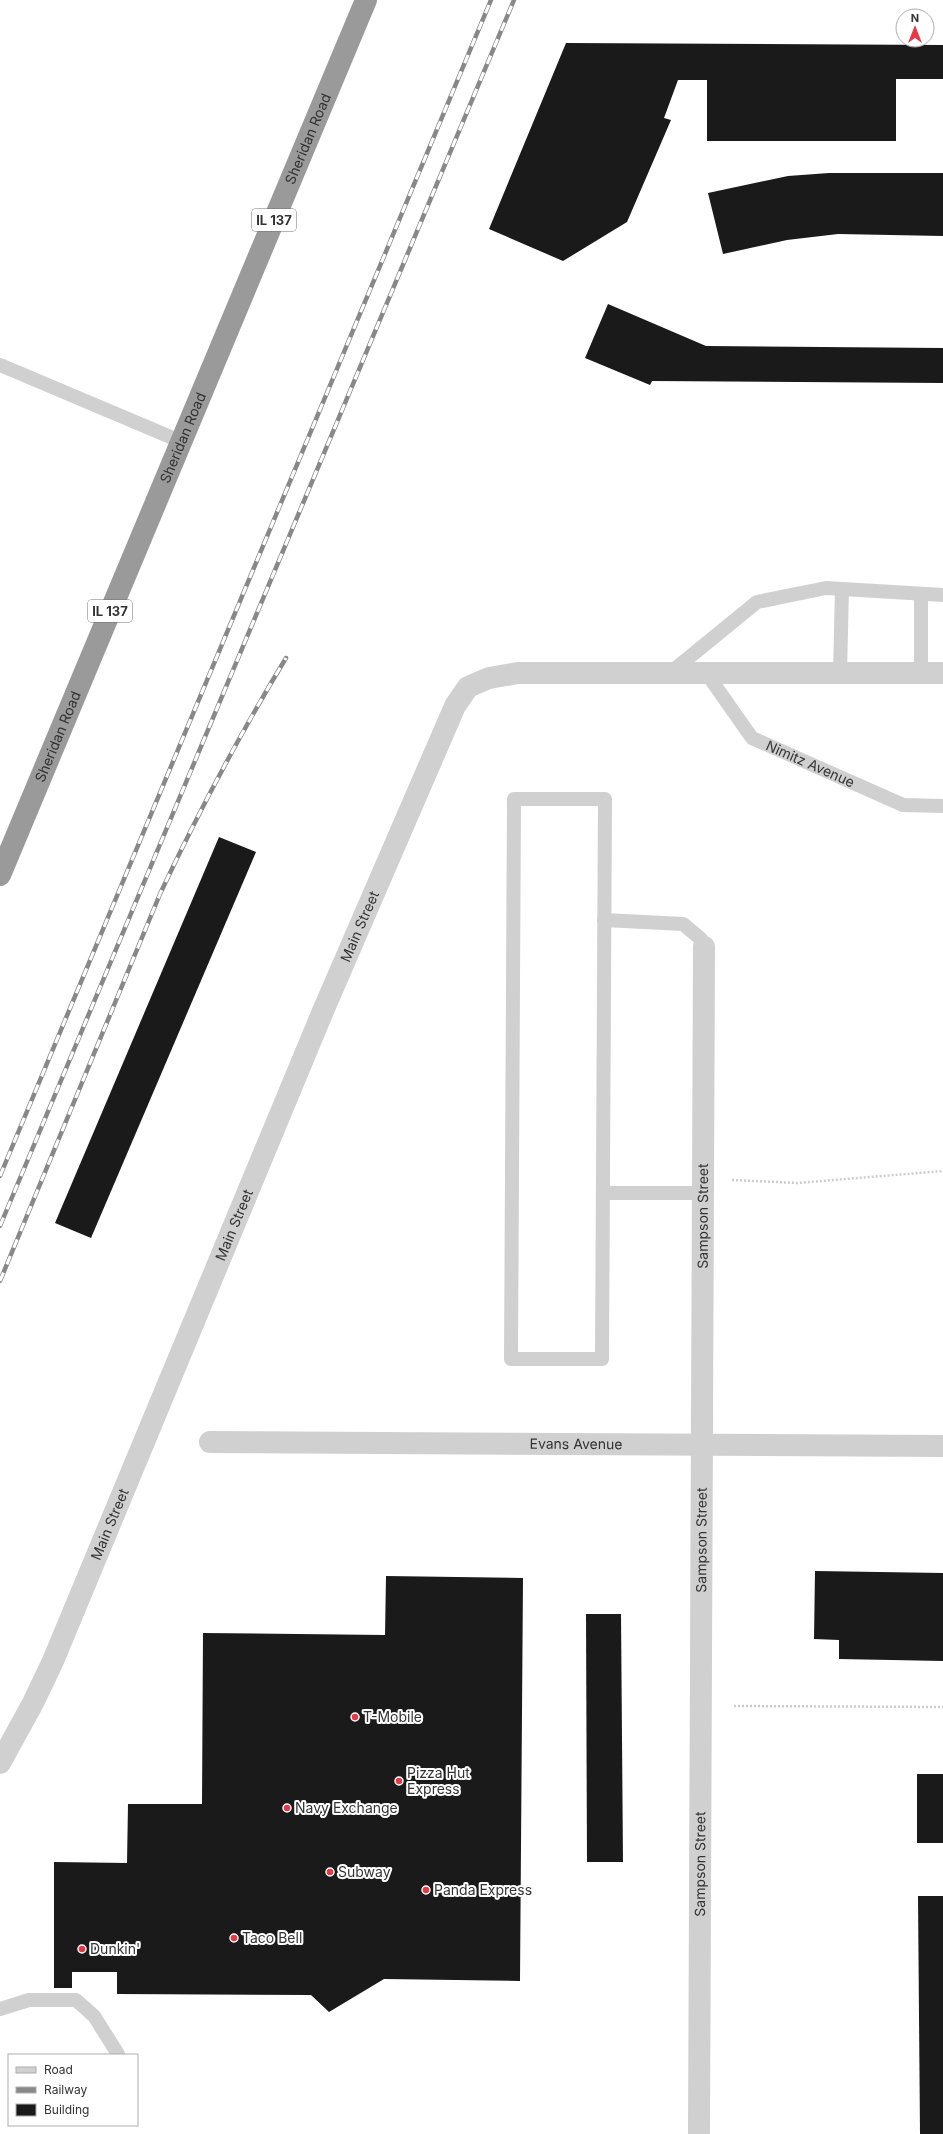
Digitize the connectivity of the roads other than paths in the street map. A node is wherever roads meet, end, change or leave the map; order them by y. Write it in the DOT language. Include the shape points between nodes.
graph roads {
  1 [pos="366,0"];
  2 [pos="0,365"];
  3 [pos="180,441"];
  4 [pos="842,589"];
  5 [pos="921,594"];
  6 [pos="943,596"];
  7 [pos="943,672"];
  8 [pos="840,673"];
  9 [pos="921,673"];
  10 [pos="670,674"];
  11 [pos="708,674"];
  12 [pos="943,806"];
  13 [pos="0,875"];
  14 [pos="604,920"];
  15 [pos="704,947"];
  16 [pos="703,1186"];
  17 [pos="603,1193"];
  18 [pos="210,1442"];
  19 [pos="702,1444"];
  20 [pos="943,1446"];
  21 [pos="0,1763"];
  22 [pos="0,2009"];
  23 [pos="118,2054"];
  24 [pos="699,2134"];
  1 -- 3 [label="highway, Sheridan Road / IL 137"];
  2 -- 3 [label="lane"];
  3 -- 13 [label="highway, Sheridan Road / IL 137"];
  4 -- 5 [label="lane"];
  4 -- 8 [label="lane"];
  4 -- 10 [label="lane" via="826,588 757,602"];
  5 -- 6 [label="lane"];
  5 -- 9 [label="lane"];
  7 -- 9 [label="street"];
  8 -- 9 [label="street"];
  8 -- 11 [label="street"];
  10 -- 11 [label="street"];
  10 -- 21 [label="street, Main Street" via="518,673 489,678 468,687 454,706 323,1011 53,1661"];
  11 -- 12 [label="lane, Nimitz Avenue" via="752,738 902,805"];
  14 -- 15 [label="lane" via="683,924 701,939"];
  14 -- 17 [label="lane"];
  14 -- 17 [label="lane" via="605,799 514,799 511,1359 602,1359"];
  15 -- 16 [label="street, Sampson Street"];
  16 -- 17 [label="lane"];
  16 -- 19 [label="street, Sampson Street"];
  18 -- 19 [label="street, Evans Avenue"];
  19 -- 20 [label="street, Evans Avenue"];
  19 -- 24 [label="street, Sampson Street"];
  22 -- 23 [label="lane" via="29,2000 76,2000 94,2016"];
}
